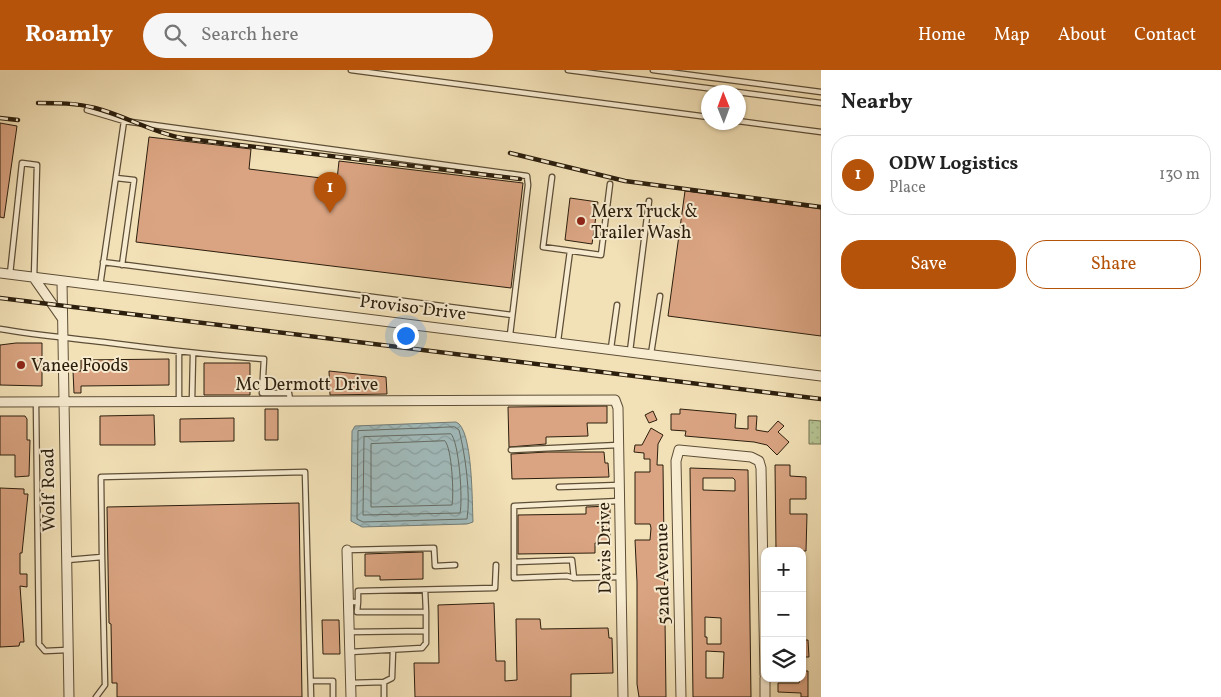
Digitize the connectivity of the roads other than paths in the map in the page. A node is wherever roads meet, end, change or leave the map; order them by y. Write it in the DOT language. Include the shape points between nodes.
graph roads {
  1 [pos="351,70"];
  2 [pos="568,70"];
  3 [pos="653,70"];
  4 [pos="821,92"];
  5 [pos="821,103"];
  6 [pos="87,110"];
  7 [pos="701,116"];
  8 [pos="124,121"];
  9 [pos="746,122"];
  10 [pos="821,132"];
  11 [pos="552,177"];
  12 [pos="116,178"];
  13 [pos="610,184"];
  14 [pos="649,201"];
  15 [pos="570,251"];
  16 [pos="103,262"];
  17 [pos="122,265"];
  18 [pos="0,273"];
  19 [pos="10,274"];
  20 [pos="34,278"];
  21 [pos="62,282"];
  22 [pos="100,286"];
  23 [pos="660,296"];
  24 [pos="617,305"];
  25 [pos="512,315"];
  26 [pos="62,318"];
  27 [pos="0,329"];
  28 [pos="510,335"];
  29 [pos="62,337"];
  30 [pos="558,342"];
  31 [pos="611,348"];
  32 [pos="630,351"];
  33 [pos="179,352"];
  34 [pos="194,354"];
  35 [pos="652,354"];
  36 [pos="821,376"];
  37 [pos="179,400"];
  38 [pos="192,400"];
  39 [pos="290,400"];
  40 [pos="614,400"];
  41 [pos="63,401"];
  42 [pos="0,402"];
  43 [pos="36,402"];
  44 [pos="618,445"];
  45 [pos="511,450"];
  46 [pos="619,485"];
  47 [pos="559,487"];
  48 [pos="619,501"];
  49 [pos="347,550"];
  50 [pos="102,557"];
  51 [pos="65,560"];
  52 [pos="514,562"];
  53 [pos="496,565"];
  54 [pos="455,566"];
  55 [pos="621,577"];
  56 [pos="574,578"];
  57 [pos="425,590"];
  58 [pos="348,602"];
  59 [pos="358,602"];
  60 [pos="426,612"];
  61 [pos="426,631"];
  62 [pos="349,632"];
  63 [pos="764,637"];
  64 [pos="67,650"];
  65 [pos="393,650"];
  66 [pos="350,652"];
  67 [pos="311,681"];
  68 [pos="384,682"];
  69 [pos="765,682"];
  70 [pos="350,683"];
  71 [pos="68,697"];
  72 [pos="96,697"];
  73 [pos="311,697"];
  74 [pos="333,697"];
  75 [pos="351,697"];
  76 [pos="384,697"];
  77 [pos="623,697"];
  78 [pos="681,697"];
  79 [pos="765,697"];
  1 -- 7 [label="lane"];
  2 -- 5 [label="lane"];
  3 -- 4 [label="lane"];
  6 -- 8 [label="lane"];
  8 -- 12 [label="lane"];
  8 -- 25 [label="lane" via="527,176"];
  9 -- 10 [label="lane"];
  11 -- 15 [label="lane" via="544,247"];
  12 -- 16 [label="lane"];
  12 -- 17 [label="lane" via="134,180"];
  13 -- 15 [label="lane" via="601,255"];
  14 -- 32 [label="lane"];
  15 -- 30 [label="lane"];
  16 -- 17 [label="lane"];
  16 -- 22 [label="lane"];
  17 -- 25 [label="lane"];
  18 -- 19 [label="street, Proviso Drive"];
  19 -- 20 [label="street, Proviso Drive"];
  19 -- 20 [label="lane" via="22,163 37,165"];
  20 -- 21 [label="street, Proviso Drive"];
  20 -- 26 [label="street"];
  21 -- 22 [label="street, Proviso Drive"];
  21 -- 26 [label="street, Wolf Road"];
  22 -- 28 [label="street, Proviso Drive"];
  23 -- 35 [label="lane"];
  24 -- 31 [label="lane"];
  25 -- 28 [label="lane"];
  26 -- 29 [label="street, Wolf Road"];
  27 -- 29 [label="lane" via="32,336"];
  28 -- 30 [label="street, Proviso Drive"];
  29 -- 33 [label="lane"];
  29 -- 41 [label="street, Wolf Road"];
  30 -- 31 [label="street, Proviso Drive"];
  31 -- 32 [label="street, Proviso Drive"];
  32 -- 35 [label="street, Proviso Drive"];
  33 -- 34 [label="lane"];
  33 -- 37 [label="lane"];
  34 -- 38 [label="lane"];
  34 -- 39 [label="lane" via="264,359 262,393 289,393"];
  35 -- 36 [label="street, Proviso Drive"];
  37 -- 38 [label="street, Mc Dermott Drive"];
  37 -- 41 [label="street, Mc Dermott Drive"];
  38 -- 39 [label="street, Mc Dermott Drive"];
  39 -- 40 [label="street, Mc Dermott Drive"];
  40 -- 44 [label="street, Davis Drive" via="618,408"];
  41 -- 43 [label="street, Mc Dermott Drive"];
  41 -- 51 [label="street, Wolf Road"];
  42 -- 43 [label="street, Mc Dermott Drive"];
  43 -- 64 [label="lane" via="39,644 45,651"];
  44 -- 45 [label="lane"];
  44 -- 46 [label="street, Davis Drive"];
  46 -- 47 [label="lane"];
  46 -- 48 [label="street, Davis Drive"];
  48 -- 52 [label="lane" via="514,506"];
  48 -- 55 [label="street, Davis Drive"];
  49 -- 54 [label="lane" via="434,548 435,566"];
  49 -- 58 [label="street"];
  50 -- 51 [label="lane"];
  50 -- 67 [label="lane" via="101,477 304,472"];
  50 -- 72 [label="lane" via="105,686"];
  51 -- 64 [label="street, Wolf Road"];
  52 -- 56 [label="lane" via="572,560"];
  52 -- 56 [label="lane" via="514,578"];
  53 -- 57 [label="lane" via="495,588"];
  55 -- 56 [label="lane"];
  55 -- 77 [label="street, Davis Drive"];
  57 -- 59 [label="lane" via="358,591"];
  57 -- 60 [label="lane"];
  58 -- 59 [label="lane"];
  58 -- 62 [label="street"];
  59 -- 60 [label="lane" via="358,612"];
  60 -- 61 [label="lane"];
  61 -- 62 [label="lane"];
  61 -- 65 [label="lane" via="426,644 422,648"];
  62 -- 66 [label="street"];
  63 -- 78 [label="street, 52nd Avenue" via="759,461 751,457 679,450 676,461"];
  64 -- 71 [label="street, Wolf Road"];
  65 -- 66 [label="lane"];
  65 -- 68 [label="lane" via="392,678"];
  66 -- 70 [label="street"];
  67 -- 73 [label="lane"];
  67 -- 74 [label="lane" via="333,681"];
  68 -- 70 [label="lane"];
  68 -- 76 [label="lane"];
  69 -- 79 [label="street"];
  70 -- 75 [label="street"];
}
